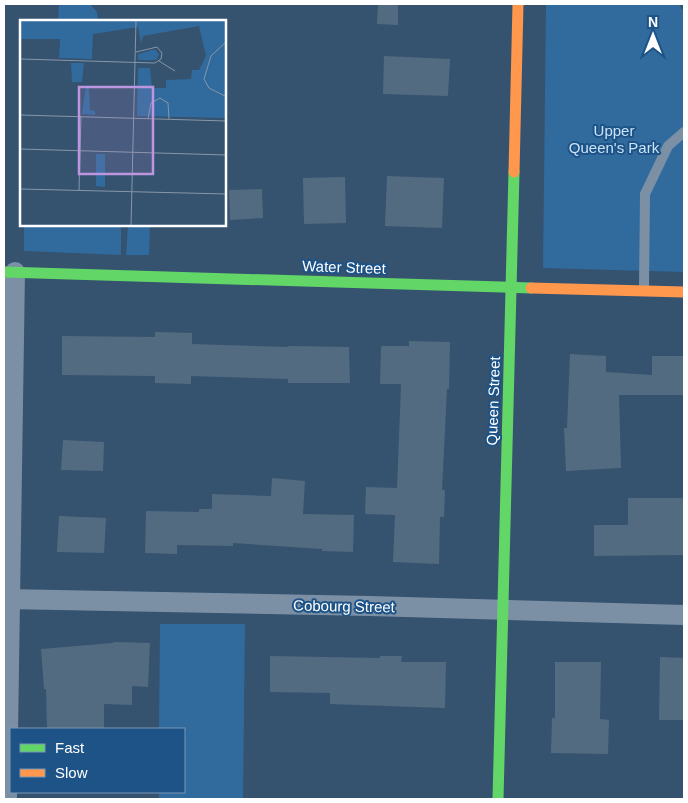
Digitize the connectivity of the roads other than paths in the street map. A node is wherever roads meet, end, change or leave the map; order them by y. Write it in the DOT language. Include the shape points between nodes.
graph roads {
  1 [pos="518,4"];
  2 [pos="684,132"];
  3 [pos="9,272"];
  4 [pos="511,287"];
  5 [pos="644,291"];
  6 [pos="684,292"];
  7 [pos="7,599"];
  8 [pos="503,610"];
  9 [pos="684,615"];
  10 [pos="7,799"];
  11 [pos="498,799"];
  1 -- 4 [label="street, Queen Street"];
  2 -- 5 [label="lane" via="668,146 645,194"];
  3 -- 4 [label="street, Water Street"];
  3 -- 7 [label="street"];
  4 -- 5 [label="street, Water Street"];
  4 -- 8 [label="street, Queen Street"];
  5 -- 6 [label="street, Water Street"];
  7 -- 8 [label="street, Cobourg Street"];
  7 -- 10 [label="street"];
  8 -- 9 [label="street, Cobourg Street"];
  8 -- 11 [label="street, Queen Street"];
}
